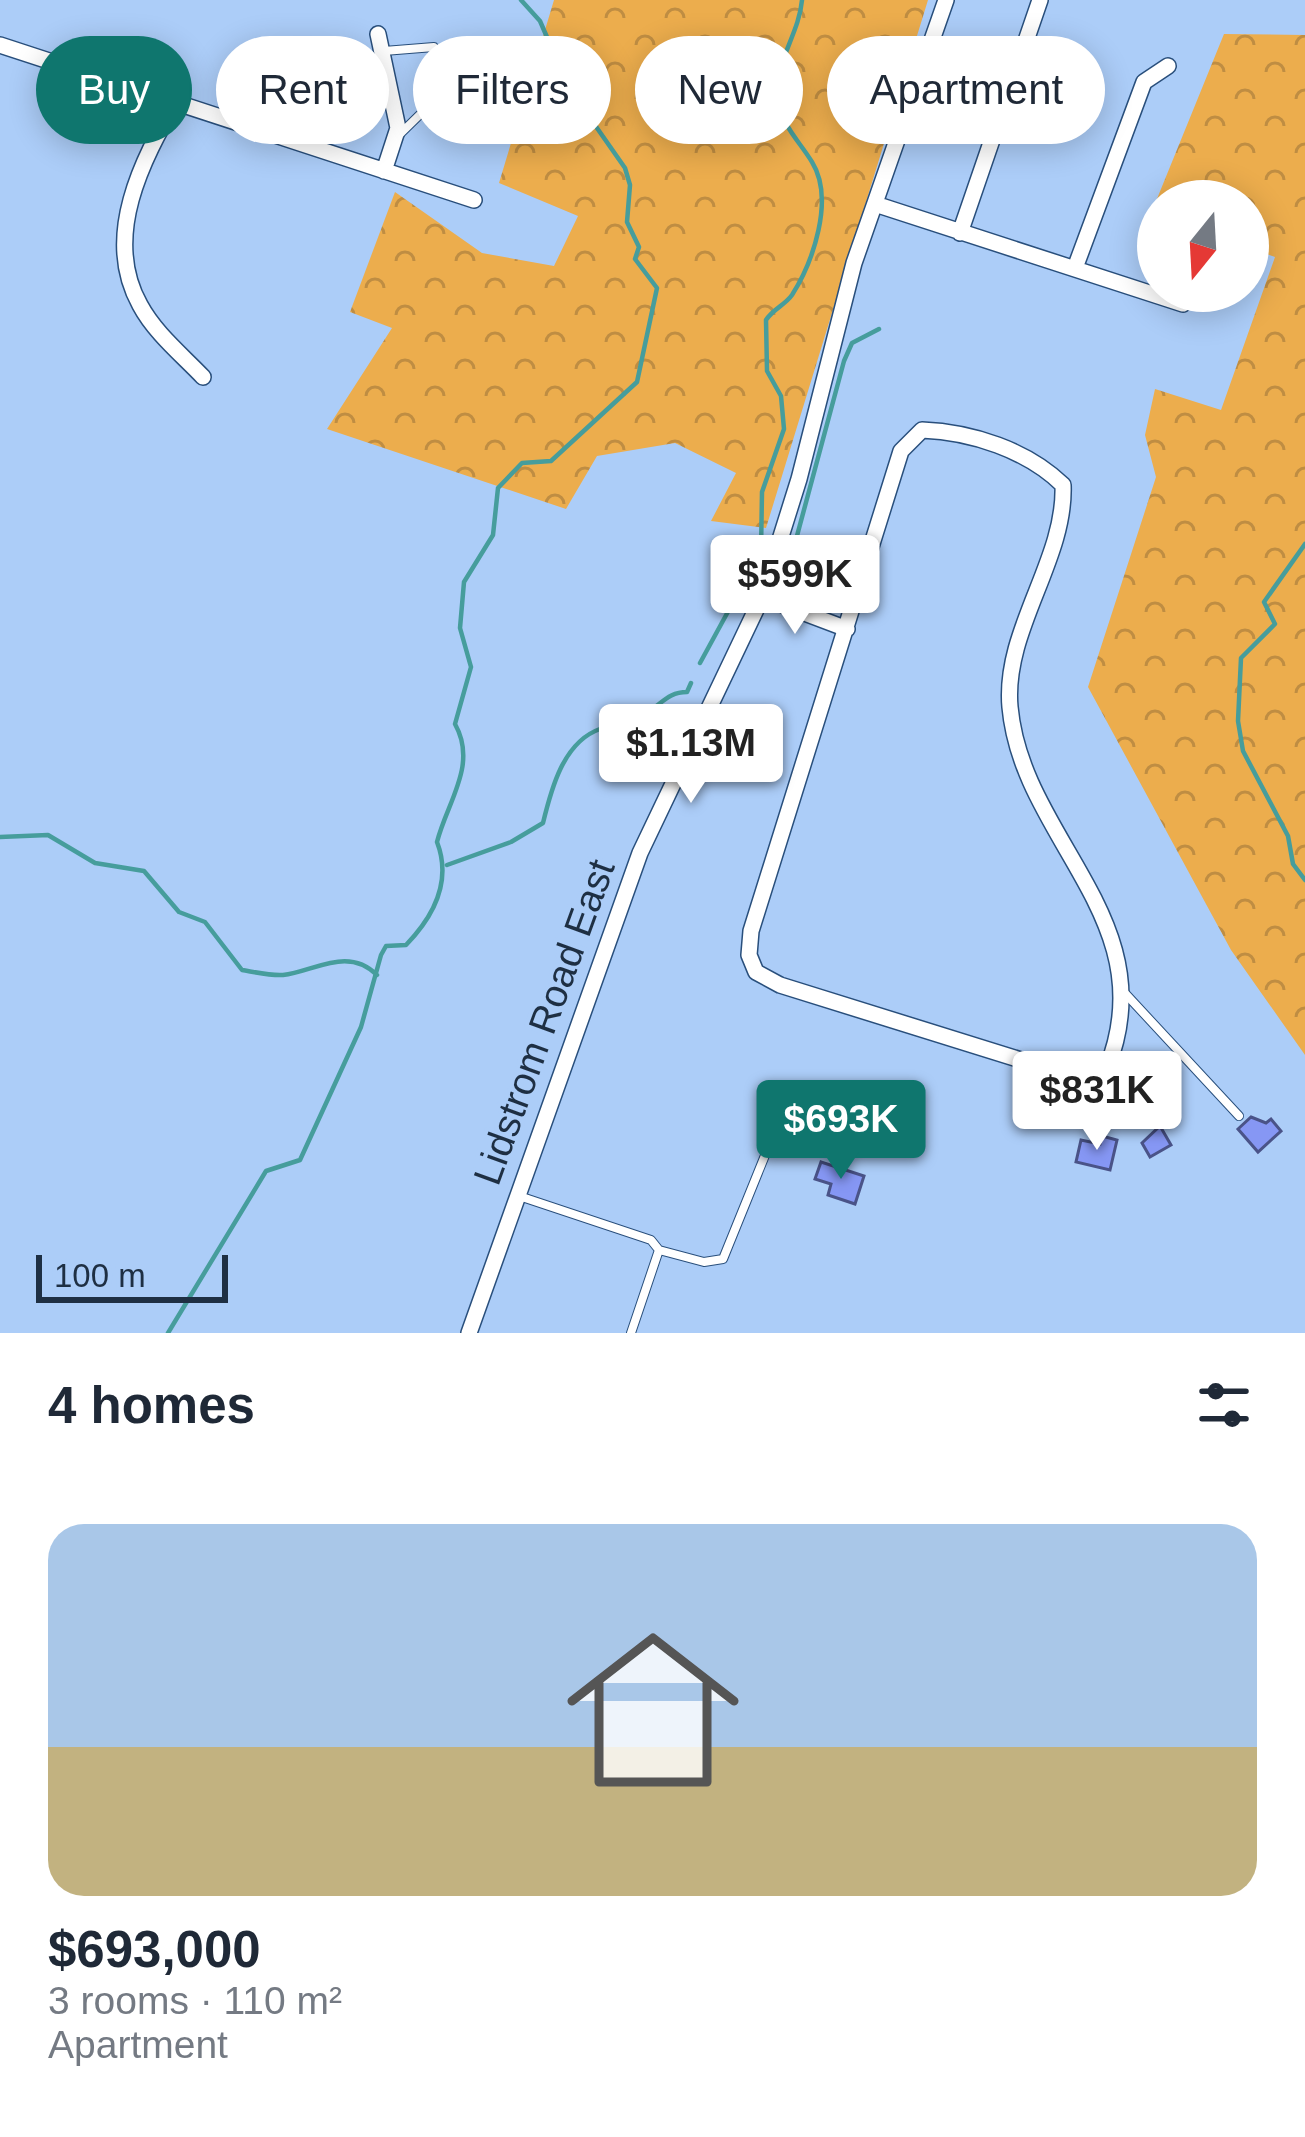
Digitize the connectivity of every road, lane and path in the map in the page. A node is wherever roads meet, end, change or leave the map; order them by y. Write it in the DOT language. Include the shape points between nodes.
graph roads {
  1 [pos="946,0"];
  2 [pos="1040,0"];
  3 [pos="0,45"];
  4 [pos="389,51"];
  5 [pos="36,56"];
  6 [pos="1168,66"];
  7 [pos="389,94"];
  8 [pos="192,105"];
  9 [pos="394,139"];
  10 [pos="155,144"];
  11 [pos="384,171"];
  12 [pos="474,200"];
  13 [pos="875,204"];
  14 [pos="960,233"];
  15 [pos="1075,268"];
  16 [pos="1137,289"];
  17 [pos="203,377"];
  18 [pos="762,597"];
  19 [pos="847,629"];
  20 [pos="1121,988"];
  21 [pos="783,1111"];
  22 [pos="1239,1117"];
  23 [pos="518,1196"];
  24 [pos="659,1250"];
  25 [pos="469,1333"];
  26 [pos="631,1333"];
  1 -- 13 [label="street, Lidstrom Road East"];
  2 -- 14 [label="street"];
  3 -- 5 [label="street"];
  4 -- 9 [label="lane" via="434,47 447,68 442,93"];
  6 -- 15 [label="street" via="1144,82"];
  7 -- 9 [label="street"];
  8 -- 11 [label="street"];
  9 -- 11 [label="street"];
  10 -- 17 [label="street" via="125,230 126,270 157,329"];
  11 -- 12 [label="street"];
  13 -- 14 [label="street"];
  13 -- 18 [label="street, Lidstrom Road East"];
  14 -- 15 [label="street"];
  15 -- 16 [label="street"];
  18 -- 19 [label="street"];
  18 -- 23 [label="street, Lidstrom Road East" via="640,853"];
  19 -- 20 [label="street" via="763,880 749,955 756,972 1085,1080 1107,1068 1119,1038"];
  19 -- 20 [label="street" via="901,451 922,430 955,431 1040,462 1063,484 1064,512 1019,641 1010,705 1025,764 1105,913"];
  20 -- 22 [label="lane"];
  21 -- 24 [label="lane" via="723,1259"];
  23 -- 24 [label="lane" via="651,1240"];
  23 -- 25 [label="street, Lidstrom Road East"];
  24 -- 26 [label="lane"];
}
